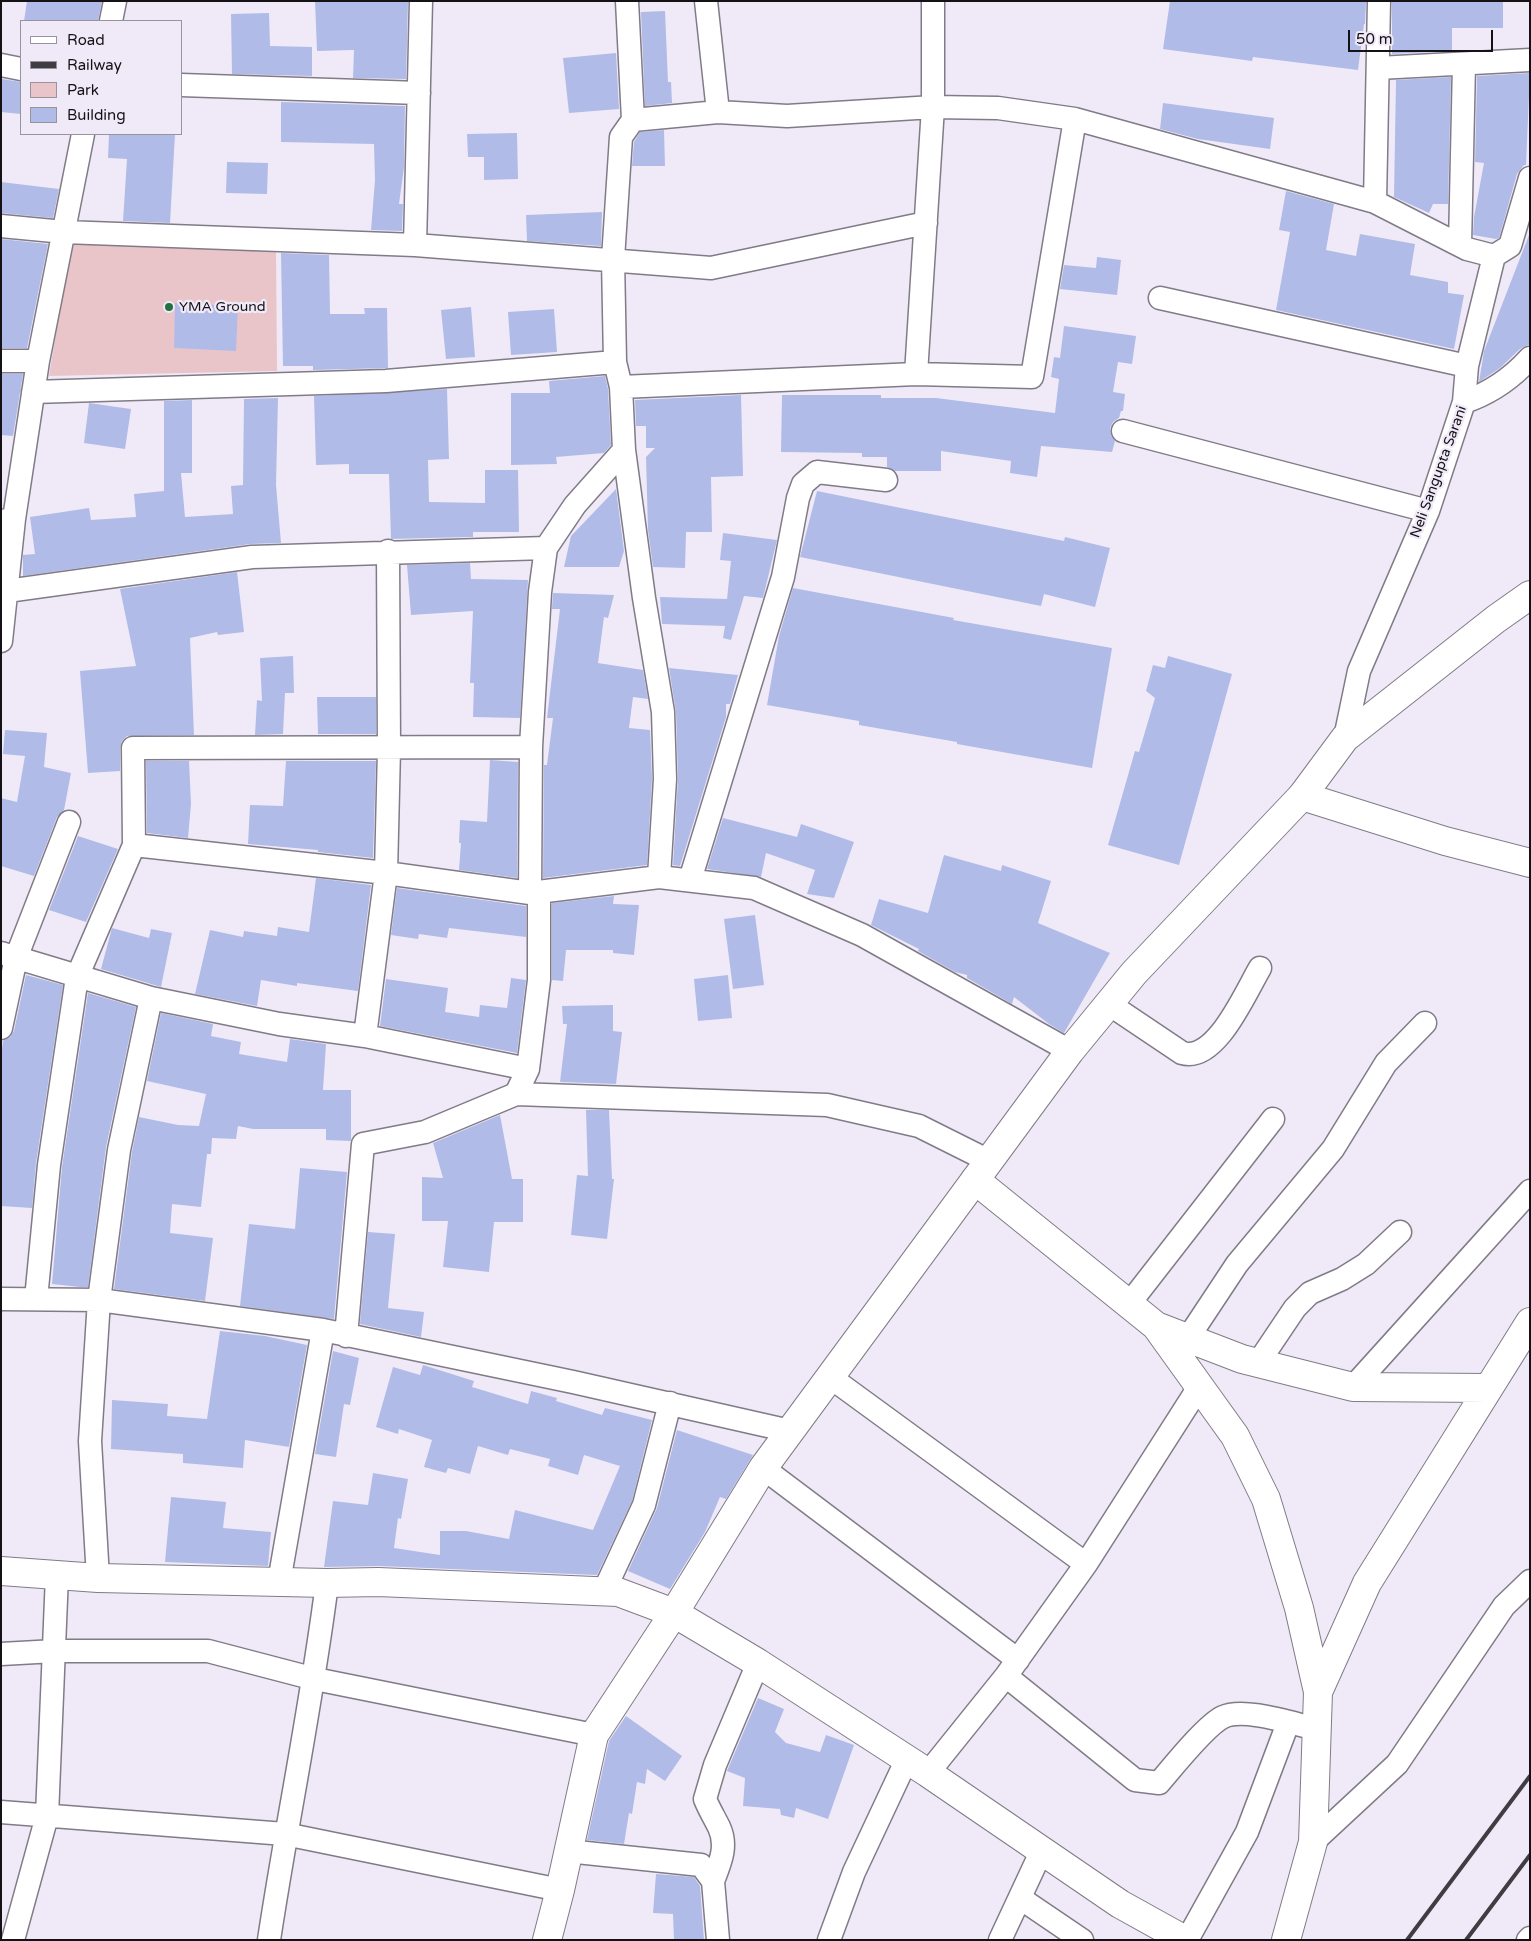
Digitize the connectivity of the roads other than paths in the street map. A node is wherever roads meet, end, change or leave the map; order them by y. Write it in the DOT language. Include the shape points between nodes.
graph roads {
  1 [pos="115,1"];
  2 [pos="420,1"];
  3 [pos="627,1"];
  4 [pos="933,1"];
  5 [pos="1379,1"];
  6 [pos="711,2"];
  7 [pos="111,20"];
  8 [pos="1530,60"];
  9 [pos="1464,64"];
  10 [pos="1,65"];
  11 [pos="1378,68"];
  12 [pos="20,69"];
  13 [pos="182,85"];
  14 [pos="419,93"];
  15 [pos="933,107"];
  16 [pos="718,112"];
  17 [pos="1074,119"];
  18 [pos="633,120"];
  19 [pos="83,135"];
  20 [pos="1530,178"];
  21 [pos="1375,202"];
  22 [pos="926,222"];
  23 [pos="1,226"];
  24 [pos="64,232"];
  25 [pos="415,245"];
  26 [pos="1460,245"];
  27 [pos="1494,256"];
  28 [pos="613,259"];
  29 [pos="1160,298"];
  30 [pos="1530,358"];
  31 [pos="1,361"];
  32 [pos="38,361"];
  33 [pos="615,362"];
  34 [pos="1468,366"];
  35 [pos="916,374"];
  36 [pos="622,387"];
  37 [pos="33,392"];
  38 [pos="1464,402"];
  39 [pos="1124,431"];
  40 [pos="624,450"];
  41 [pos="886,480"];
  42 [pos="1428,511"];
  43 [pos="8,520"];
  44 [pos="546,548"];
  45 [pos="388,552"];
  46 [pos="7,591"];
  47 [pos="1530,595"];
  48 [pos="1,641"];
  49 [pos="1345,738"];
  50 [pos="531,747"];
  51 [pos="388,749"];
  52 [pos="1302,796"];
  53 [pos="69,822"];
  54 [pos="134,845"];
  55 [pos="1530,863"];
  56 [pos="386,873"];
  57 [pos="659,877"];
  58 [pos="690,880"];
  59 [pos="534,892"];
  60 [pos="9,956"];
  61 [pos="1260,968"];
  62 [pos="77,977"];
  63 [pos="151,998"];
  64 [pos="1109,1004"];
  65 [pos="1425,1023"];
  66 [pos="1,1028"];
  67 [pos="364,1036"];
  68 [pos="1070,1051"];
  69 [pos="528,1069"];
  70 [pos="516,1094"];
  71 [pos="1273,1119"];
  72 [pos="982,1171"];
  73 [pos="1530,1191"];
  74 [pos="1400,1232"];
  75 [pos="1,1299"];
  76 [pos="36,1299"];
  77 [pos="99,1300"];
  78 [pos="1128,1304"];
  79 [pos="1530,1322"];
  80 [pos="1156,1326"];
  81 [pos="323,1330"];
  82 [pos="346,1336"];
  83 [pos="1188,1338"];
  84 [pos="1258,1363"];
  85 [pos="830,1377"];
  86 [pos="1199,1387"];
  87 [pos="1353,1387"];
  88 [pos="1488,1388"];
  89 [pos="670,1403"];
  90 [pos="790,1430"];
  91 [pos="763,1468"];
  92 [pos="1086,1564"];
  93 [pos="1,1571"];
  94 [pos="57,1575"];
  95 [pos="98,1578"];
  96 [pos="1530,1580"];
  97 [pos="279,1582"];
  98 [pos="327,1583"];
  99 [pos="604,1591"];
  100 [pos="674,1613"];
  101 [pos="55,1651"];
  102 [pos="1,1654"];
  103 [pos="758,1663"];
  104 [pos="1012,1668"];
  105 [pos="315,1679"];
  106 [pos="1318,1692"];
  107 [pos="1288,1723"];
  108 [pos="1317,1729"];
  109 [pos="594,1736"];
  110 [pos="917,1766"];
  111 [pos="1,1812"];
  112 [pos="47,1816"];
  113 [pos="285,1834"];
  114 [pos="1312,1842"];
  115 [pos="1042,1850"];
  116 [pos="567,1851"];
  117 [pos="713,1881"];
  118 [pos="560,1890"];
  119 [pos="1020,1898"];
  120 [pos="13,1940"];
  121 [pos="269,1940"];
  122 [pos="547,1940"];
  123 [pos="718,1940"];
  124 [pos="829,1940"];
  125 [pos="1000,1940"];
  126 [pos="1082,1940"];
  127 [pos="1186,1940"];
  128 [pos="1286,1940"];
  1 -- 7 [label="street"];
  2 -- 14 [label="street"];
  3 -- 18 [label="street"];
  4 -- 15 [label="street"];
  5 -- 11 [label="street"];
  6 -- 16 [label="street"];
  8 -- 9 [label="street"];
  9 -- 11 [label="street"];
  9 -- 26 [label="street"];
  10 -- 12 [label="street"];
  11 -- 21 [label="street"];
  13 -- 14 [label="street"];
  14 -- 25 [label="street"];
  15 -- 16 [label="street" via="787,116"];
  15 -- 17 [label="street" via="998,108"];
  15 -- 22 [label="street"];
  16 -- 18 [label="street"];
  17 -- 21 [label="street"];
  17 -- 35 [label="street" via="1032,377"];
  18 -- 28 [label="street" via="621,137"];
  19 -- 24 [label="street"];
  20 -- 27 [label="street" via="1510,246"];
  21 -- 26 [label="street"];
  22 -- 28 [label="street" via="711,268"];
  22 -- 35 [label="street"];
  23 -- 24 [label="street"];
  24 -- 25 [label="street"];
  24 -- 32 [label="street"];
  25 -- 28 [label="street"];
  26 -- 27 [label="street"];
  27 -- 34 [label="street, Neli Sangupta Sarani"];
  28 -- 33 [label="street"];
  29 -- 34 [label="street"];
  30 -- 38 [label="street" via="1517,373 1489,394"];
  31 -- 32 [label="street"];
  32 -- 37 [label="street"];
  33 -- 36 [label="street"];
  33 -- 37 [label="street" via="386,381"];
  34 -- 38 [label="street, Neli Sangupta Sarani"];
  35 -- 36 [label="street"];
  36 -- 40 [label="street"];
  37 -- 43 [label="street"];
  38 -- 42 [label="street, Neli Sangupta Sarani"];
  39 -- 42 [label="street"];
  40 -- 44 [label="street" via="575,505"];
  40 -- 57 [label="street" via="663,712 665,780"];
  41 -- 58 [label="street" via="817,472 803,484 783,577"];
  42 -- 49 [label="street, Neli Sangupta Sarani" via="1359,671"];
  43 -- 46 [label="street"];
  44 -- 45 [label="street"];
  44 -- 50 [label="street" via="540,592"];
  45 -- 46 [label="street" via="252,557"];
  45 -- 51 [label="street"];
  46 -- 48 [label="street"];
  47 -- 49 [label="street" via="1496,618"];
  49 -- 52 [label="street"];
  50 -- 51 [label="street"];
  50 -- 59 [label="street"];
  51 -- 54 [label="street" via="133,748"];
  51 -- 56 [label="street"];
  52 -- 55 [label="street" via="1445,841"];
  52 -- 64 [label="street"];
  53 -- 60 [label="street"];
  54 -- 56 [label="street"];
  54 -- 62 [label="street"];
  56 -- 59 [label="street"];
  56 -- 67 [label="street"];
  57 -- 58 [label="street"];
  57 -- 59 [label="street"];
  58 -- 68 [label="street" via="754,888 862,935"];
  59 -- 69 [label="street" via="539,980"];
  60 -- 62 [label="street"];
  60 -- 66 [label="street"];
  61 -- 64 [label="street" via="1222,1033 1206,1050 1191,1056"];
  62 -- 63 [label="street"];
  62 -- 76 [label="street" via="49,1166"];
  63 -- 67 [label="street" via="279,1024"];
  63 -- 77 [label="street" via="119,1150"];
  64 -- 68 [label="street"];
  65 -- 83 [label="street" via="1386,1063 1333,1149 1237,1264"];
  67 -- 69 [label="street"];
  68 -- 72 [label="street"];
  69 -- 70 [label="street"];
  70 -- 72 [label="street" via="827,1105 919,1126"];
  70 -- 82 [label="street" via="425,1132 363,1144"];
  71 -- 78 [label="street"];
  72 -- 78 [label="street"];
  72 -- 85 [label="street"];
  73 -- 87 [label="street"];
  74 -- 84 [label="street" via="1366,1264 1310,1294 1300,1303"];
  75 -- 76 [label="street"];
  76 -- 77 [label="street"];
  77 -- 81 [label="street"];
  77 -- 95 [label="street" via="90,1441"];
  78 -- 80 [label="street"];
  79 -- 88 [label="street"];
  80 -- 83 [label="street"];
  80 -- 86 [label="street"];
  81 -- 82 [label="street"];
  81 -- 97 [label="street"];
  82 -- 89 [label="street"];
  83 -- 84 [label="street"];
  84 -- 87 [label="street"];
  85 -- 90 [label="street"];
  85 -- 92 [label="street"];
  86 -- 92 [label="street"];
  86 -- 106 [label="street" via="1234,1436 1266,1499 1299,1608"];
  87 -- 88 [label="street"];
  88 -- 106 [label="street" via="1367,1583"];
  89 -- 90 [label="street"];
  89 -- 99 [label="street" via="644,1505"];
  90 -- 91 [label="street"];
  91 -- 100 [label="street"];
  91 -- 104 [label="street"];
  92 -- 104 [label="street"];
  93 -- 94 [label="street"];
  94 -- 95 [label="street"];
  94 -- 101 [label="street"];
  95 -- 97 [label="street"];
  96 -- 114 [label="street" via="1504,1606 1396,1764"];
  97 -- 98 [label="street"];
  98 -- 99 [label="street"];
  98 -- 105 [label="street"];
  99 -- 100 [label="street" via="618,1592"];
  100 -- 103 [label="street"];
  100 -- 109 [label="street"];
  101 -- 102 [label="street"];
  101 -- 105 [label="street" via="208,1651"];
  101 -- 112 [label="street"];
  103 -- 110 [label="street"];
  103 -- 117 [label="street" via="715,1765 705,1799 724,1842 723,1856"];
  104 -- 107 [label="street" via="1135,1780 1158,1783 1222,1717 1238,1714"];
  104 -- 110 [label="street"];
  105 -- 109 [label="street"];
  105 -- 113 [label="street"];
  106 -- 108 [label="street"];
  107 -- 108 [label="street"];
  107 -- 127 [label="street" via="1247,1832"];
  108 -- 114 [label="street"];
  109 -- 116 [label="street"];
  110 -- 115 [label="street"];
  110 -- 124 [label="street" via="854,1872"];
  111 -- 112 [label="street"];
  112 -- 113 [label="street"];
  112 -- 120 [label="street"];
  113 -- 118 [label="street"];
  113 -- 121 [label="street"];
  114 -- 128 [label="street"];
  115 -- 119 [label="street"];
  115 -- 127 [label="street" via="1120,1904"];
  116 -- 117 [label="street" via="701,1865"];
  116 -- 118 [label="street"];
  117 -- 123 [label="street"];
  118 -- 122 [label="street"];
  119 -- 125 [label="street"];
  119 -- 126 [label="street"];
}
